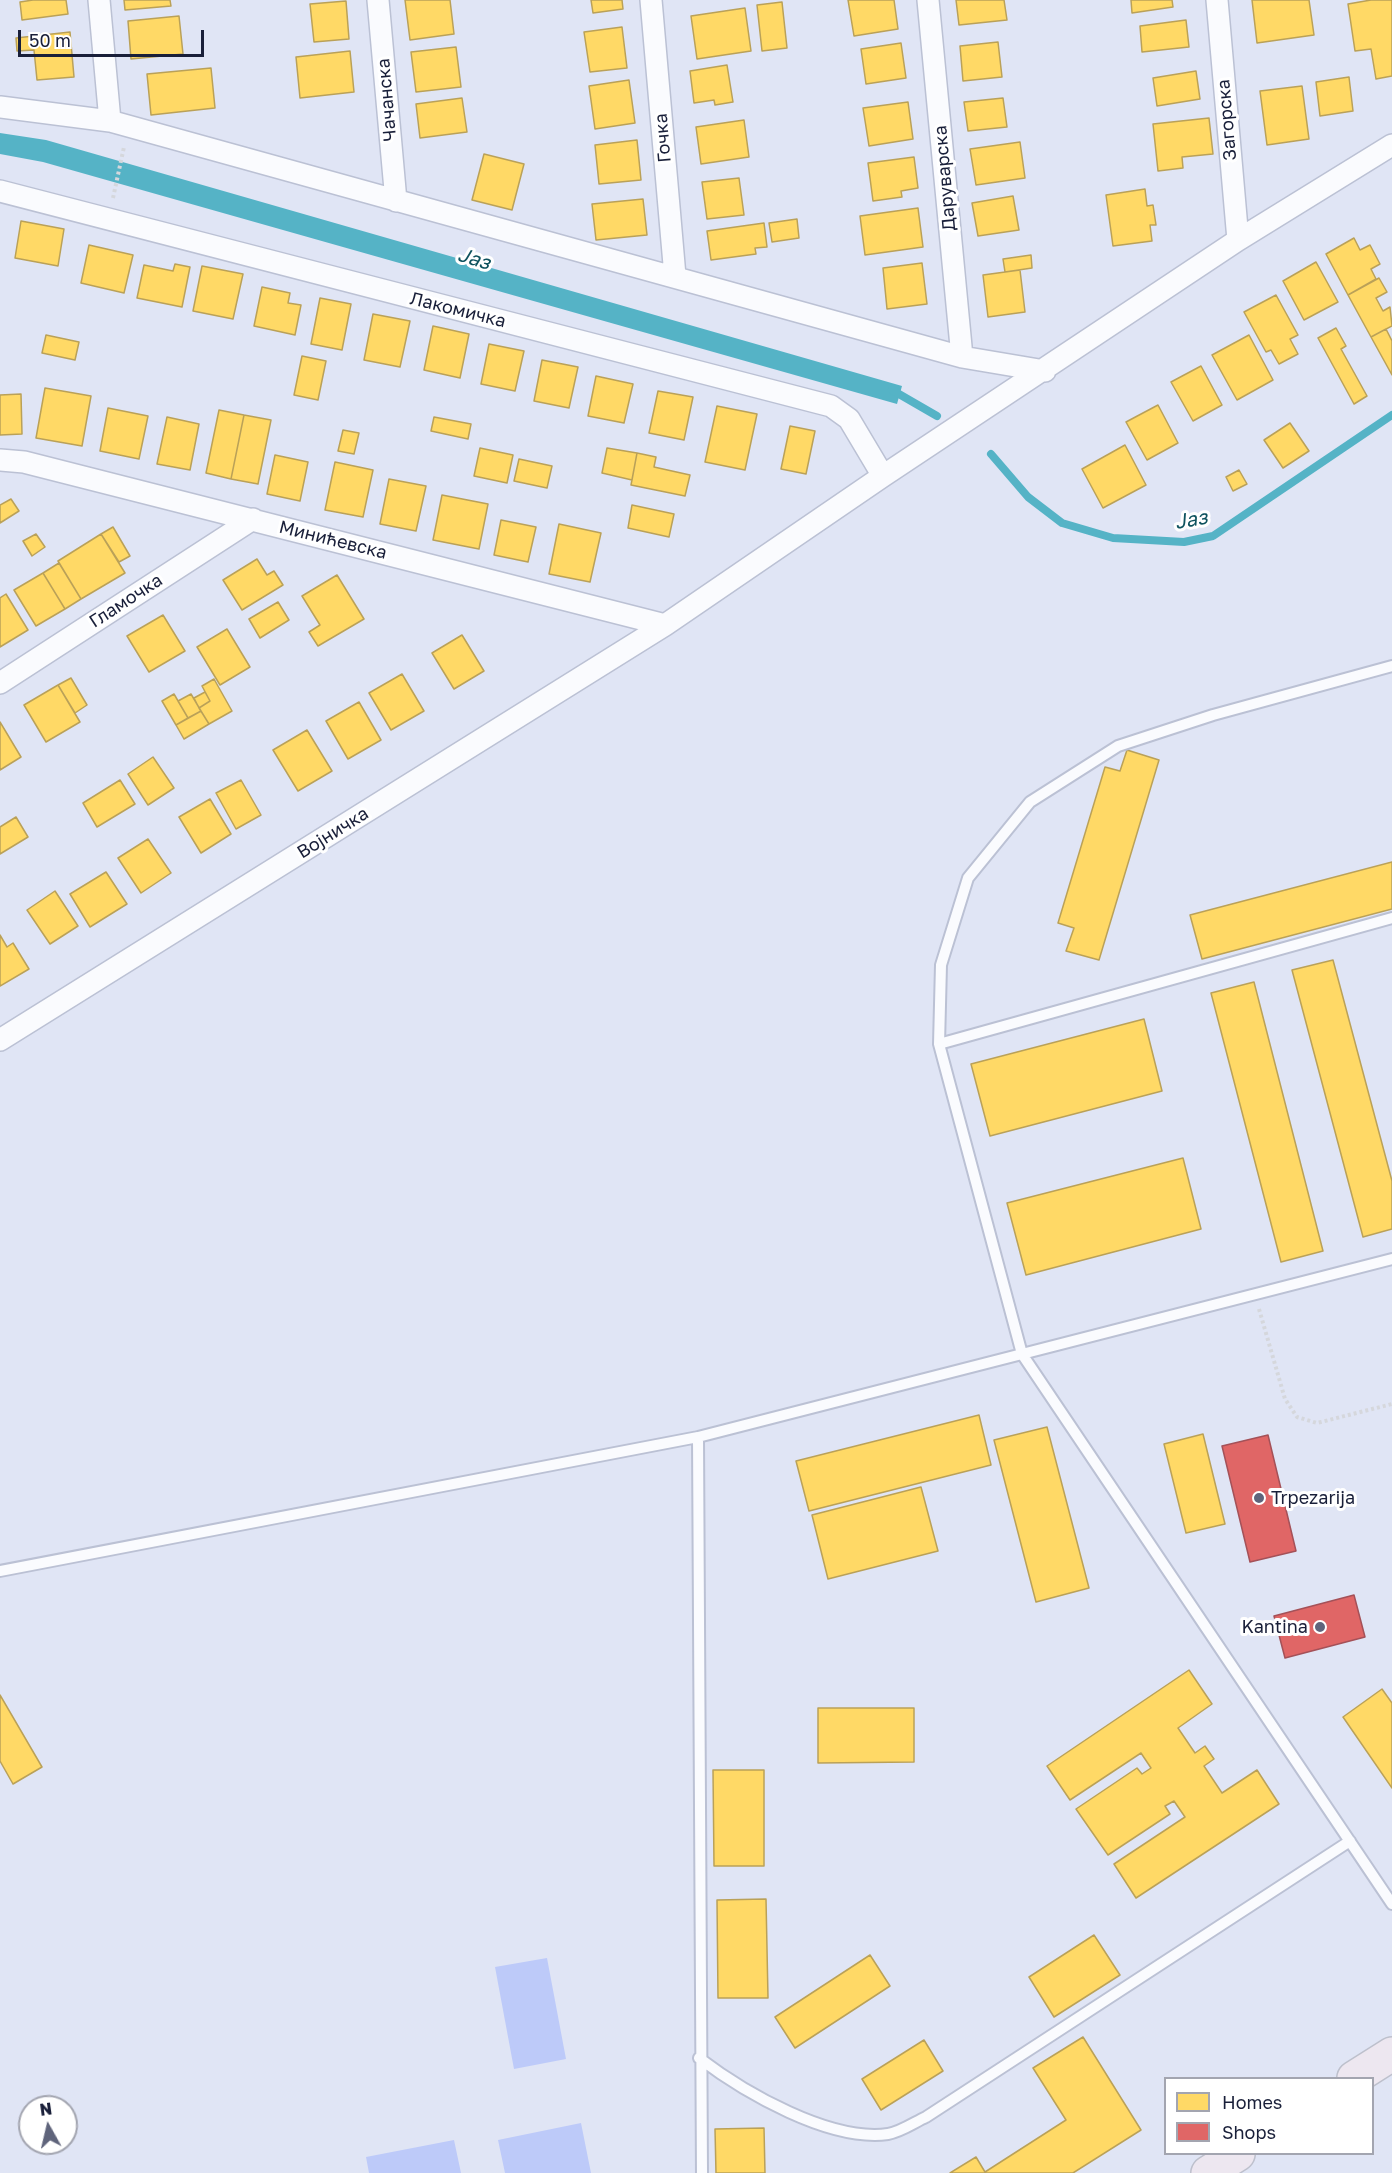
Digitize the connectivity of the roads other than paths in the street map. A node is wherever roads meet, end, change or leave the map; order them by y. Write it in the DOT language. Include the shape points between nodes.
graph roads {
  1 [pos="99,0"];
  2 [pos="378,0"];
  3 [pos="651,0"];
  4 [pos="928,0"];
  5 [pos="1217,0"];
  6 [pos="0,107"];
  7 [pos="110,121"];
  8 [pos="1392,145"];
  9 [pos="0,191"];
  10 [pos="396,201"];
  11 [pos="1238,240"];
  12 [pos="675,276"];
  13 [pos="962,357"];
  14 [pos="1045,370"];
  15 [pos="0,460"];
  16 [pos="883,476"];
  17 [pos="253,519"];
  18 [pos="665,625"];
  19 [pos="1392,666"];
  20 [pos="0,683"];
  21 [pos="1392,918"];
  22 [pos="0,1040"];
  23 [pos="939,1044"];
  24 [pos="1392,1259"];
  25 [pos="1022,1354"];
  26 [pos="698,1437"];
  27 [pos="0,1571"];
  28 [pos="1350,1842"];
  29 [pos="1392,1904"];
  30 [pos="1392,2054"];
  31 [pos="699,2058"];
  32 [pos="1357,2077"];
  33 [pos="1236,2155"];
  34 [pos="702,2173"];
  35 [pos="1208,2173"];
  1 -- 7 [label="street"];
  2 -- 10 [label="street, Чачанска"];
  3 -- 12 [label="street, Гочка"];
  4 -- 13 [label="street, Даруварска"];
  5 -- 11 [label="street, Загорска"];
  6 -- 7 [label="street"];
  7 -- 10 [label="street"];
  8 -- 11 [label="street, Војничка"];
  9 -- 16 [label="street, Лакомичка" via="831,406 849,419"];
  10 -- 12 [label="street"];
  11 -- 14 [label="street, Војничка"];
  12 -- 13 [label="street"];
  13 -- 14 [label="street"];
  14 -- 16 [label="street, Војничка"];
  15 -- 17 [label="street, Минићевска" via="24,462"];
  16 -- 18 [label="street, Војничка"];
  17 -- 18 [label="street, Минићевска"];
  17 -- 20 [label="street, Гламочка"];
  18 -- 22 [label="street, Војничка"];
  19 -- 23 [label="lane" via="1213,715 1118,746 1030,802 968,878 941,964"];
  21 -- 23 [label="lane"];
  23 -- 25 [label="lane"];
  24 -- 25 [label="lane"];
  25 -- 26 [label="lane"];
  25 -- 28 [label="lane"];
  26 -- 27 [label="lane"];
  26 -- 31 [label="lane"];
  28 -- 29 [label="lane"];
  28 -- 31 [label="lane" via="926,2117 891,2134 862,2135 802,2118 734,2085"];
  30 -- 32 [label="main road"];
  31 -- 34 [label="lane"];
  33 -- 35 [label="main road"];
}
